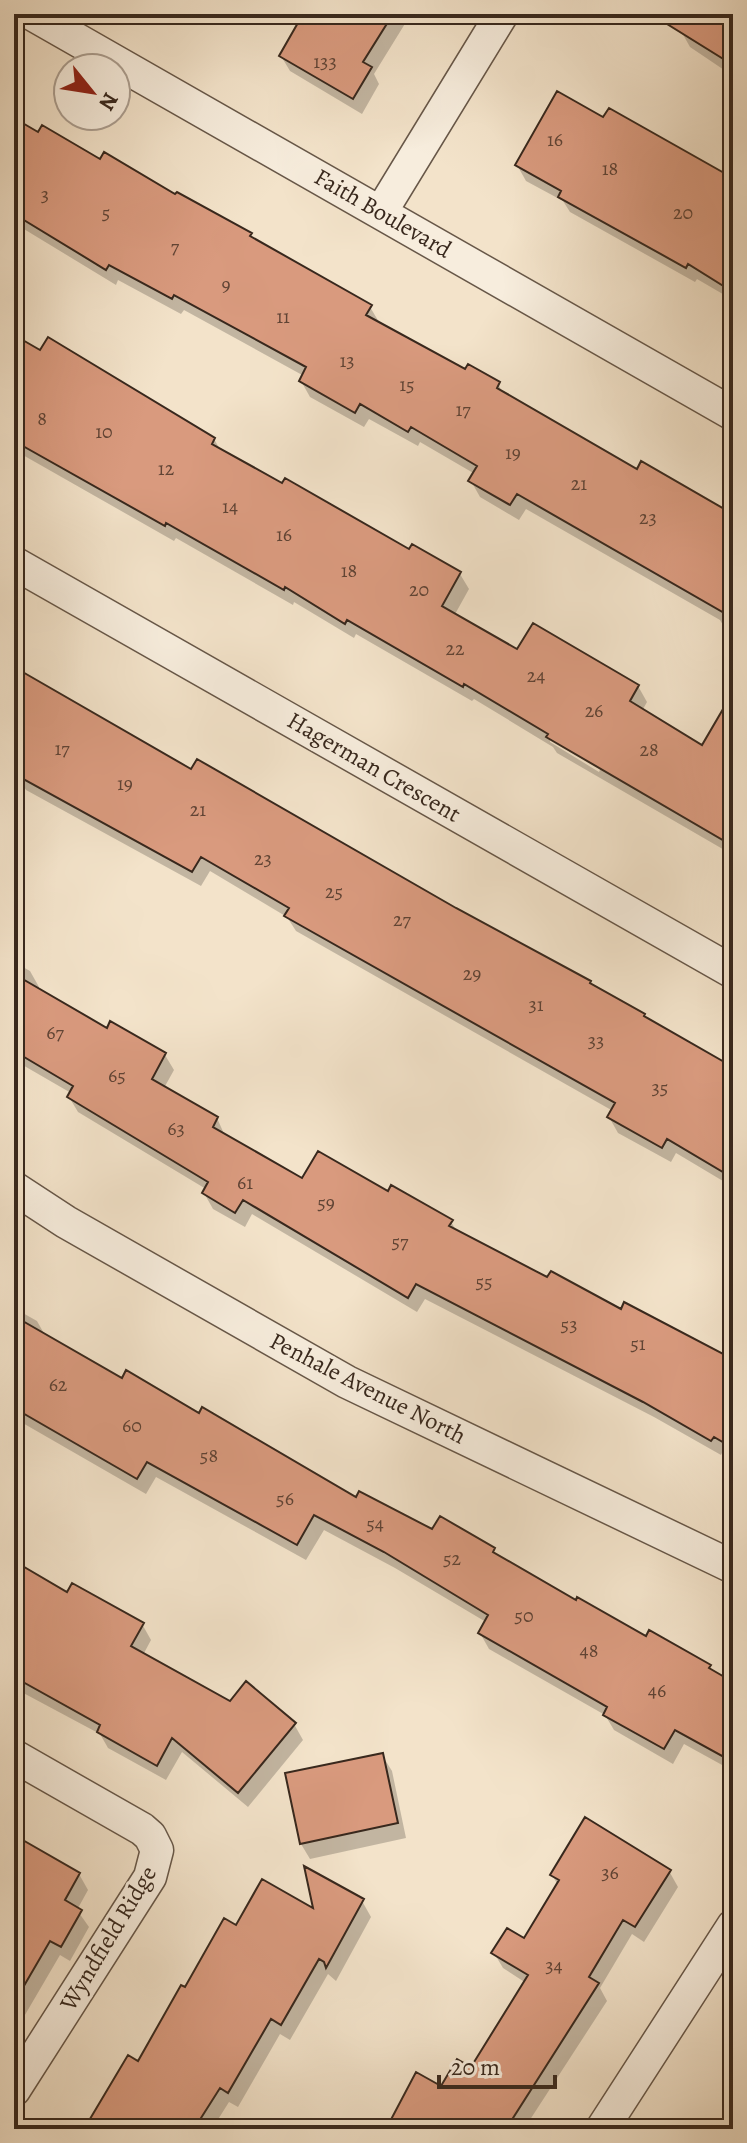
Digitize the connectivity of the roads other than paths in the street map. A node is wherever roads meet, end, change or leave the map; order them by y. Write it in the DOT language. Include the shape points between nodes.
graph roads {
  1 [pos="32,14"];
  2 [pos="502,14"];
  3 [pos="381,212"];
  4 [pos="733,414"];
  5 [pos="14,563"];
  6 [pos="733,972"];
  7 [pos="14,1188"];
  8 [pos="733,1567"];
  9 [pos="14,1756"];
  10 [pos="733,1926"];
  11 [pos="14,2090"];
  12 [pos="602,2129"];
  1 -- 3 [label="street, Faith Boulevard"];
  2 -- 3 [label="street"];
  3 -- 4 [label="street, Faith Boulevard"];
  5 -- 6 [label="street, Hagerman Crescent"];
  7 -- 8 [label="street, Penhale Avenue North" via="347,1382"];
  9 -- 11 [label="street, Wyndfield Ridge" via="142,1829 157,1850 150,1877"];
  10 -- 12 [label="street"];
}
